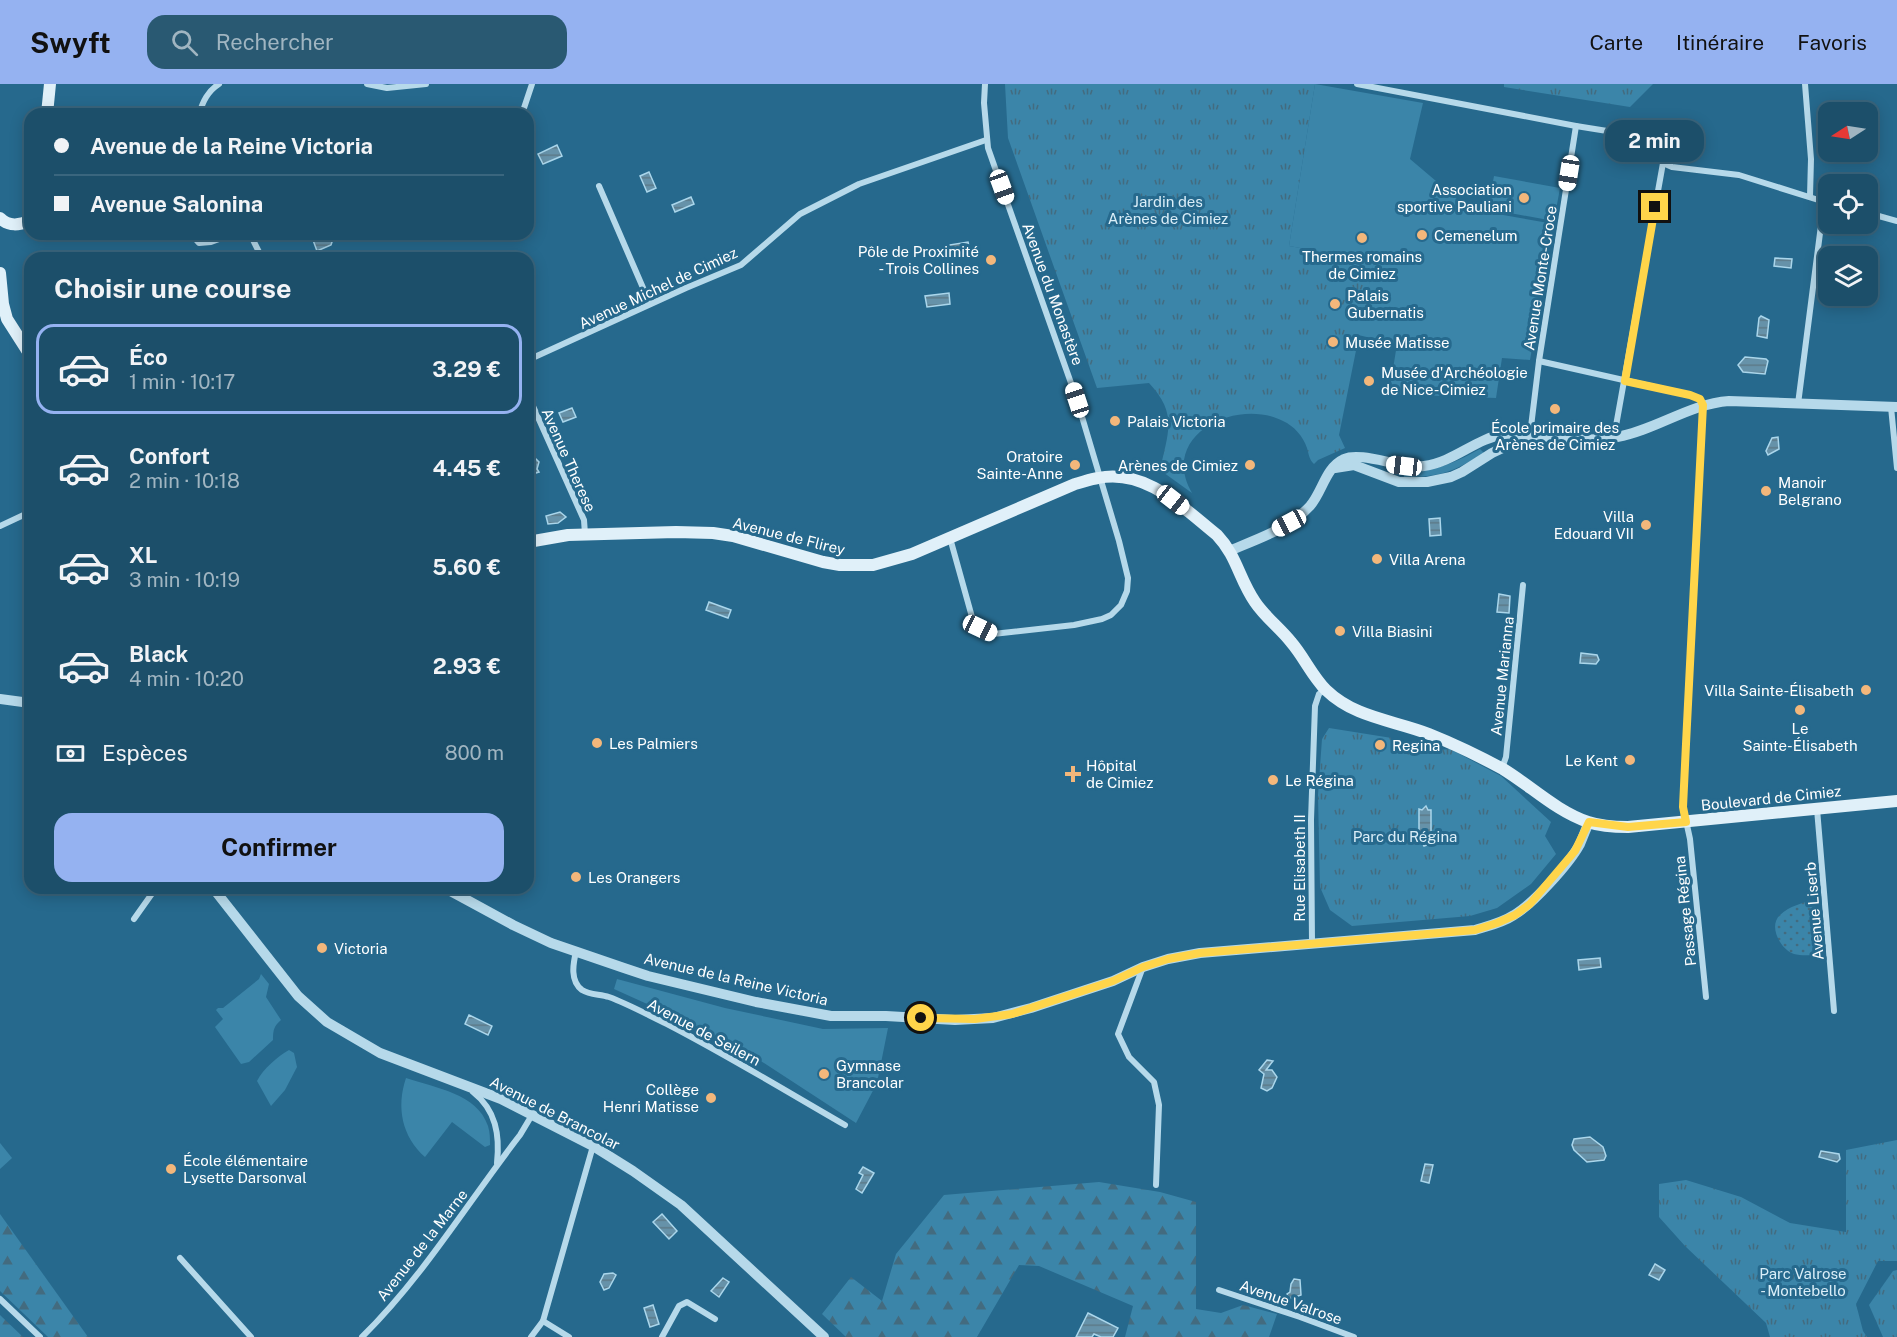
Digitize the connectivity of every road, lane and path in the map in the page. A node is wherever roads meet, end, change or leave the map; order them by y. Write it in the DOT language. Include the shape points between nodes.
graph roads {
  1 [pos="50,84"];
  2 [pos="219,84"];
  3 [pos="368,84"];
  4 [pos="426,84"];
  5 [pos="532,84"];
  6 [pos="985,84"];
  7 [pos="1357,84"];
  8 [pos="1805,84"];
  9 [pos="48,108"];
  10 [pos="202,108"];
  11 [pos="524,108"];
  12 [pos="1576,126"];
  13 [pos="986,140"];
  14 [pos="1663,163"];
  15 [pos="599,186"];
  16 [pos="1810,196"];
  17 [pos="1818,199"];
  18 [pos="1878,216"];
  19 [pos="0,218"];
  20 [pos="1897,221"];
  21 [pos="24,223"];
  22 [pos="1822,234"];
  23 [pos="196,240"];
  24 [pos="214,240"];
  25 [pos="0,273"];
  26 [pos="650,304"];
  27 [pos="24,346"];
  28 [pos="534,357"];
  29 [pos="1539,361"];
  30 [pos="1625,381"];
  31 [pos="1798,404"];
  32 [pos="1703,405"];
  33 [pos="1894,407"];
  34 [pos="534,408"];
  35 [pos="1530,435"];
  36 [pos="1614,437"];
  37 [pos="1897,468"];
  38 [pos="1331,469"];
  39 [pos="1099,477"];
  40 [pos="24,515"];
  41 [pos="0,526"];
  42 [pos="585,535"];
  43 [pos="950,538"];
  44 [pos="534,541"];
  45 [pos="1231,550"];
  46 [pos="1523,585"];
  47 [pos="1325,689"];
  48 [pos="0,699"];
  49 [pos="24,702"];
  50 [pos="1502,769"];
  51 [pos="1897,801"];
  52 [pos="1817,808"];
  53 [pos="1589,822"];
  54 [pos="1686,822"];
  55 [pos="152,894"];
  56 [pos="218,894"];
  57 [pos="456,894"];
  58 [pos="134,919"];
  59 [pos="1312,943"];
  60 [pos="576,952"];
  61 [pos="1143,967"];
  62 [pos="1706,997"];
  63 [pos="1834,1011"];
  64 [pos="460,1083"];
  65 [pos="532,1115"];
  66 [pos="845,1125"];
  67 [pos="593,1146"];
  68 [pos="497,1165"];
  69 [pos="1156,1185"];
  70 [pos="180,1258"];
  71 [pos="1219,1290"];
  72 [pos="0,1299"];
  73 [pos="715,1319"];
  74 [pos="543,1321"];
  75 [pos="40,1337"];
  76 [pos="251,1337"];
  77 [pos="362,1337"];
  78 [pos="531,1337"];
  79 [pos="569,1337"];
  80 [pos="662,1337"];
  81 [pos="824,1337"];
  82 [pos="1354,1337"];
  1 -- 9 [label="main road"];
  2 -- 10 [label="street" via="212,88"];
  3 -- 4 [label="street" via="387,88"];
  5 -- 11 [label="street"];
  6 -- 13 [label="street, Avenue du Monastère"];
  7 -- 12 [label="street"];
  8 -- 16 [label="street"];
  12 -- 14 [label="street" via="1651,138 1663,150"];
  12 -- 29 [label="street, Avenue Monte-Croce"];
  13 -- 26 [label="street, Avenue Michel de Cimiez" via="860,184 800,214 741,265"];
  13 -- 39 [label="street, Avenue du Monastère" via="1068,370"];
  14 -- 16 [label="street" via="1739,175"];
  14 -- 30 [label="street"];
  15 -- 26 [label="street"];
  16 -- 17 [label="street"];
  18 -- 20 [label="street"];
  19 -- 21 [label="main road" via="12,225"];
  22 -- 31 [label="street"];
  23 -- 24 [label="street"];
  25 -- 27 [label="main road" via="7,319"];
  26 -- 28 [label="street, Avenue Michel de Cimiez"];
  29 -- 30 [label="street"];
  29 -- 35 [label="street, Avenue Monte-Croce"];
  30 -- 32 [label="street" via="1690,395"];
  30 -- 36 [label="street"];
  31 -- 32 [label="street" via="1729,401"];
  31 -- 33 [label="street"];
  32 -- 36 [label="street" via="1640,431"];
  32 -- 54 [label="street, Passage Régina" via="1685,755"];
  33 -- 37 [label="street"];
  34 -- 42 [label="street, Avenue Therese" via="584,520"];
  35 -- 36 [label="street"];
  35 -- 38 [label="street" via="1506,433 1492,437 1455,457 1424,466 1356,456"];
  35 -- 38 [label="street" via="1462,472 1427,482 1399,482 1354,465"];
  38 -- 45 [label="street" via="1302,513"];
  39 -- 43 [label="main road, Avenue de Flirey"];
  39 -- 43 [label="street, Avenue du Monastère" via="1128,578 1121,605 1102,620 993,634 980,628 972,617"];
  39 -- 45 [label="main road, Boulevard de Cimiez" via="1129,478 1161,490"];
  40 -- 41 [label="street"];
  42 -- 43 [label="main road, Avenue de Flirey" via="713,533 823,562 856,566 885,563"];
  42 -- 44 [label="main road, Avenue de Flirey"];
  45 -- 47 [label="main road, Boulevard de Cimiez" via="1254,601 1294,645"];
  46 -- 50 [label="street, Avenue Marianna"];
  47 -- 50 [label="main road, Boulevard de Cimiez" via="1351,709 1428,734"];
  47 -- 59 [label="street, Rue Elisabeth II" via="1315,705"];
  48 -- 49 [label="street"];
  50 -- 53 [label="main road, Boulevard de Cimiez" via="1558,807"];
  51 -- 52 [label="main road, Boulevard de Cimiez"];
  52 -- 54 [label="main road, Boulevard de Cimiez"];
  52 -- 63 [label="street, Avenue Liserb"];
  53 -- 54 [label="main road, Boulevard de Cimiez" via="1628,827"];
  53 -- 59 [label="street, Avenue de la Reine Victoria" via="1575,851 1530,904 1497,923 1475,930"];
  54 -- 62 [label="street, Passage Régina"];
  55 -- 58 [label="street"];
  56 -- 64 [label="street, Avenue de Brancolar" via="298,996 318,1015 380,1053"];
  57 -- 60 [label="street, Avenue de la Reine Victoria" via="513,925"];
  59 -- 61 [label="street, Avenue de la Reine Victoria" via="1200,953"];
  60 -- 61 [label="street, Avenue de la Reine Victoria" via="648,976 808,1013 955,1020 993,1018 1030,1008"];
  60 -- 66 [label="street, Avenue de Seilern" via="573,973 581,989 608,996 665,1023"];
  61 -- 69 [label="street" via="1118,1034 1130,1057 1154,1083 1159,1105"];
  64 -- 65 [label="street, Avenue de Brancolar"];
  64 -- 68 [label="street" via="479,1097 493,1116 499,1146"];
  65 -- 67 [label="street, Avenue de Brancolar"];
  65 -- 68 [label="street, Avenue de la Marne"];
  67 -- 74 [label="street"];
  67 -- 81 [label="street, Avenue de Brancolar" via="681,1205"];
  68 -- 77 [label="street, Avenue de la Marne" via="417,1275"];
  70 -- 76 [label="street"];
  71 -- 82 [label="street, Avenue Valrose"];
  72 -- 75 [label="street"];
  73 -- 80 [label="street" via="687,1302 679,1306"];
  74 -- 78 [label="street"];
  74 -- 79 [label="street"];
}
